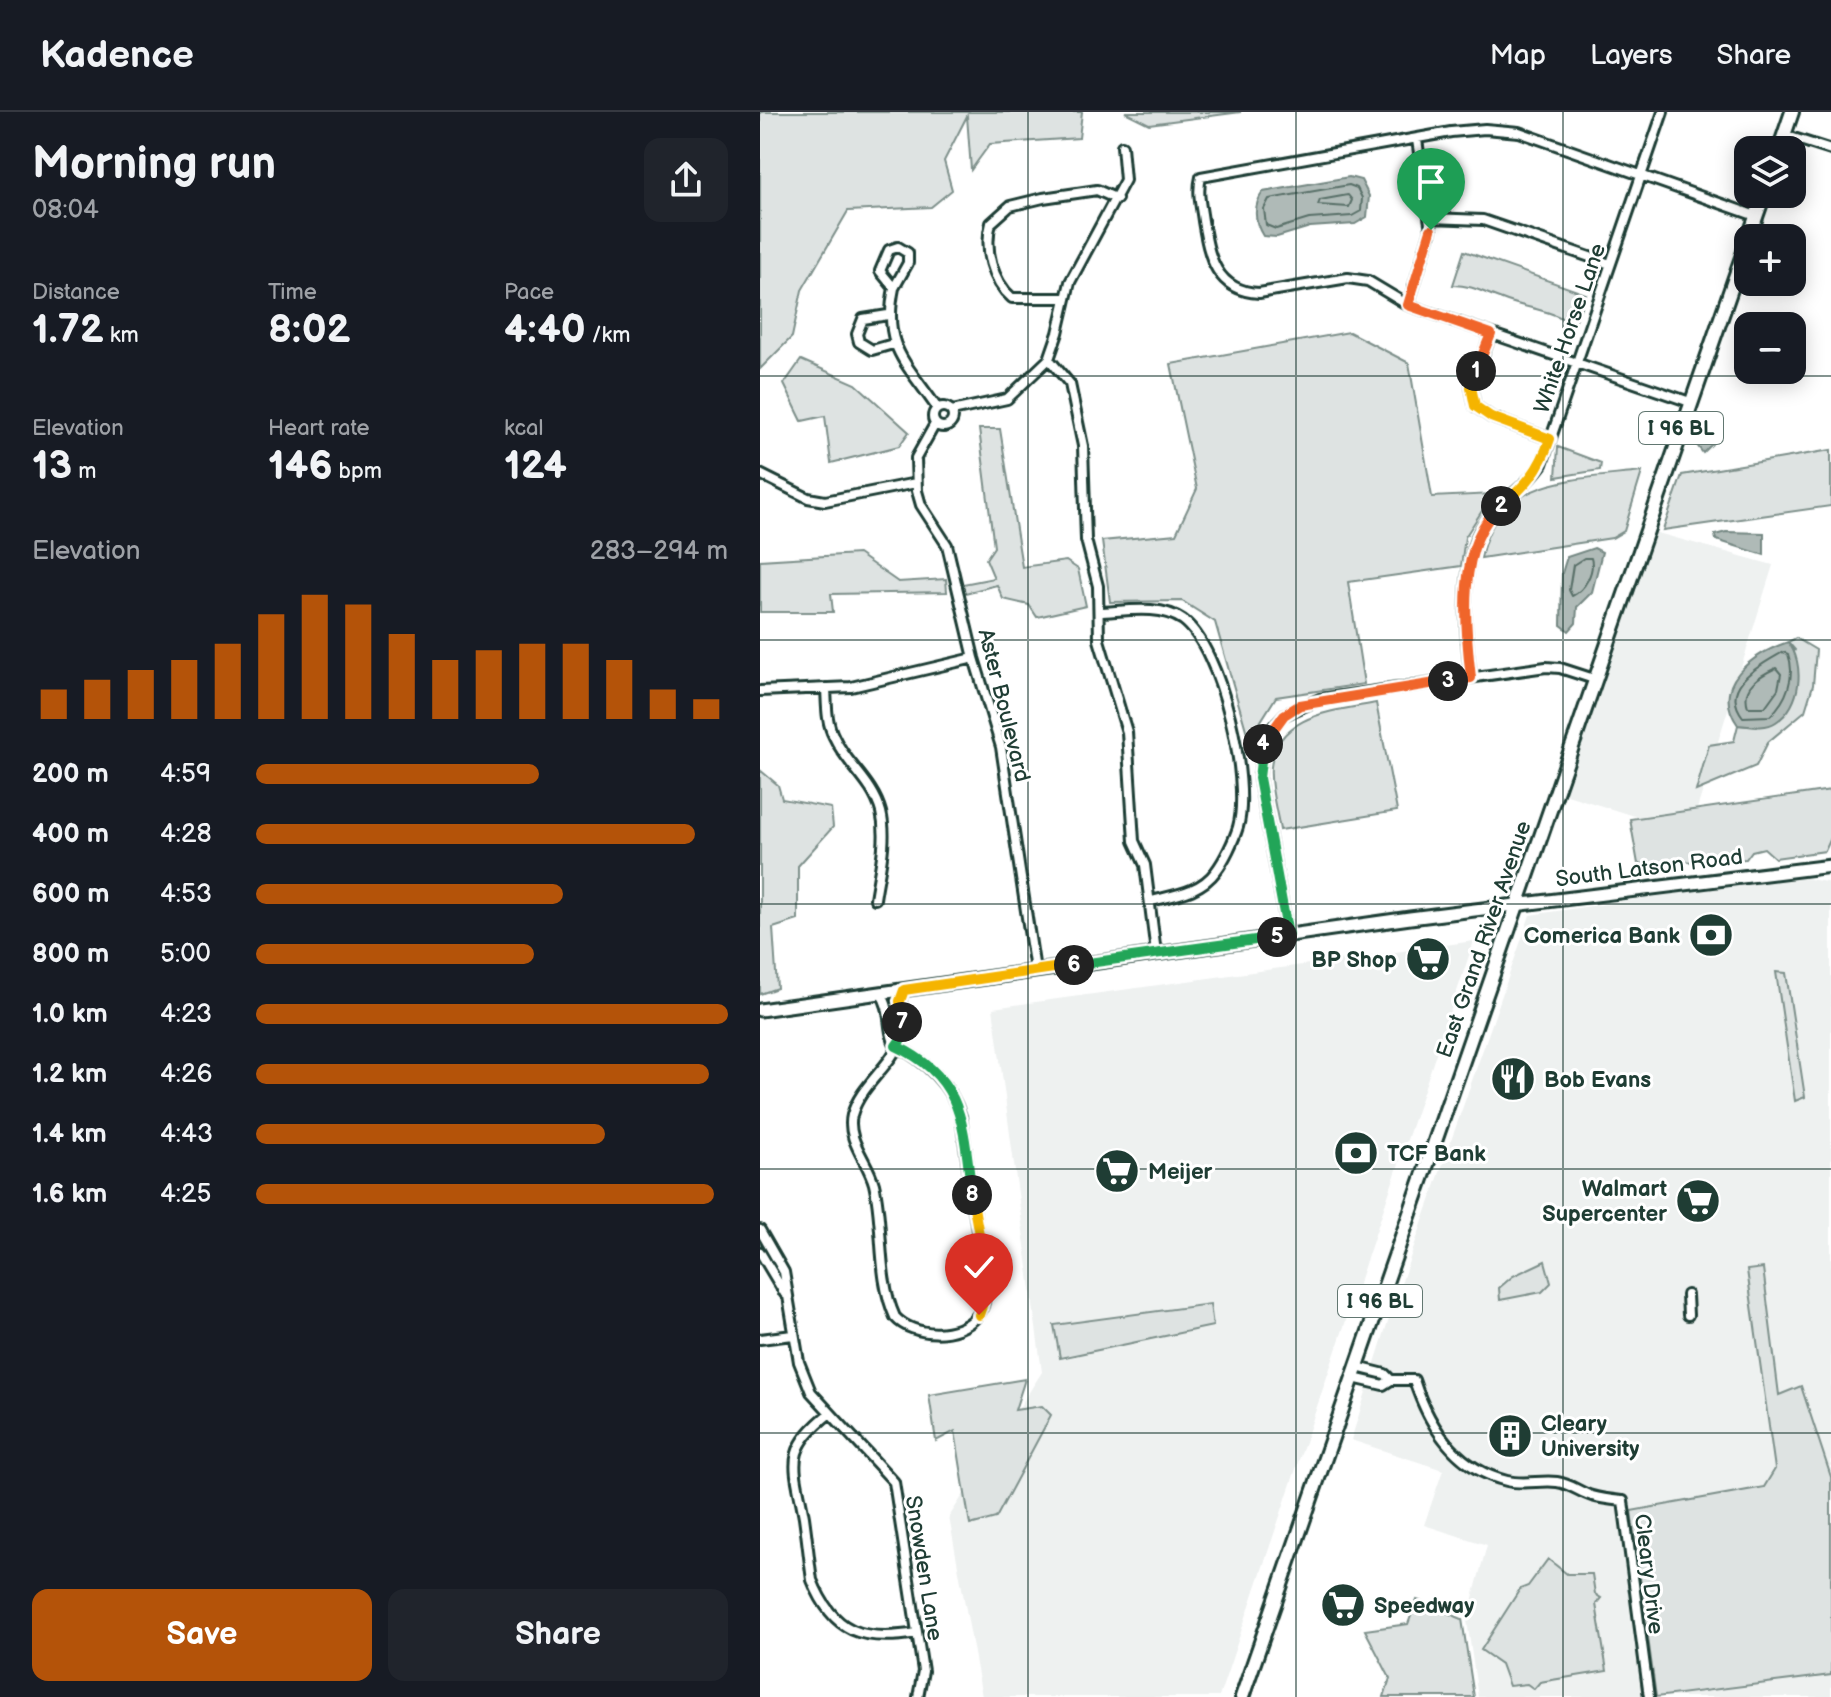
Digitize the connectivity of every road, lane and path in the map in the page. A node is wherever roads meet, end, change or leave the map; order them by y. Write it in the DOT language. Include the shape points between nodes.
graph roads {
  1 [pos="1663,112"];
  2 [pos="1792,112"];
  3 [pos="1784,135"];
  4 [pos="1417,140"];
  5 [pos="1122,146"];
  6 [pos="1831,150"];
  7 [pos="1641,175"];
  8 [pos="1117,199"];
  9 [pos="1759,208"];
  10 [pos="1756,216"];
  11 [pos="1431,218"];
  12 [pos="1610,264"];
  13 [pos="894,288"];
  14 [pos="1065,298"];
  15 [pos="1408,305"];
  16 [pos="888,315"];
  17 [pos="1491,334"];
  18 [pos="893,344"];
  19 [pos="1049,359"];
  20 [pos="1576,364"];
  21 [pos="1690,402"];
  22 [pos="937,408"];
  23 [pos="952,411"];
  24 [pos="935,424"];
  25 [pos="1550,439"];
  26 [pos="760,474"];
  27 [pos="916,483"];
  28 [pos="1099,612"];
  29 [pos="974,658"];
  30 [pos="1471,678"];
  31 [pos="1594,679"];
  32 [pos="826,688"];
  33 [pos="760,691"];
  34 [pos="1831,866"];
  35 [pos="875,899"];
  36 [pos="1151,901"];
  37 [pos="1516,904"];
  38 [pos="1288,935"];
  39 [pos="1156,953"];
  40 [pos="1035,970"];
  41 [pos="904,990"];
  42 [pos="880,993"];
  43 [pos="760,1010"];
  44 [pos="896,1046"];
  45 [pos="760,1230"];
  46 [pos="760,1252"];
  47 [pos="786,1295"];
  48 [pos="1687,1295"];
  49 [pos="1688,1315"];
  50 [pos="793,1335"];
  51 [pos="760,1339"];
  52 [pos="1355,1373"];
  53 [pos="830,1413"];
  54 [pos="917,1633"];
  55 [pos="918,1697"];
  56 [pos="1242,1697"];
  57 [pos="1649,1697"];
  1 -- 7 [label="street, White Horse Lane"];
  2 -- 3 [label="main road"];
  3 -- 6 [label="street"];
  4 -- 7 [label="street" via="1473,130 1519,132"];
  4 -- 11 [label="street"];
  4 -- 15 [label="street" via="1201,177 1198,189 1209,257 1226,284 1259,293 1348,278 1368,281"];
  5 -- 8 [label="street" via="1125,180"];
  7 -- 10 [label="street"];
  7 -- 12 [label="street, White Horse Lane"];
  8 -- 14 [label="street"];
  8 -- 14 [label="street" via="1097,190 1043,198 1010,206 991,223 992,271 1000,288 1012,298"];
  9 -- 10 [label="main road, East Grand River Avenue / I 96 BL"];
  10 -- 21 [label="main road, East Grand River Avenue / I 96 BL"];
  11 -- 12 [label="street" via="1483,220"];
  11 -- 15 [label="street" via="1427,249"];
  12 -- 20 [label="street, White Horse Lane"];
  13 -- 13 [label="street" via="908,263 908,253 898,247 889,250 880,271"];
  13 -- 16 [label="street"];
  14 -- 19 [label="street"];
  15 -- 17 [label="street"];
  16 -- 18 [label="street"];
  16 -- 18 [label="street" via="863,319 857,334 859,342 872,350"];
  17 -- 20 [label="street"];
  17 -- 25 [label="street" via="1471,387 1475,406"];
  18 -- 22 [label="street"];
  19 -- 23 [label="street" via="1007,399"];
  19 -- 28 [label="street" via="1070,384 1074,401 1086,475 1086,540"];
  20 -- 21 [label="street"];
  20 -- 25 [label="street, White Horse Lane"];
  21 -- 31 [label="main road, East Grand River Avenue / I 96 BL"];
  22 -- 23 [label="street"];
  22 -- 24 [label="street"];
  23 -- 24 [label="street" via="950,425"];
  24 -- 27 [label="street" via="916,458"];
  25 -- 30 [label="street, White Horse Lane" via="1542,464 1494,512 1476,541 1464,620"];
  26 -- 27 [label="street" via="825,501"];
  27 -- 29 [label="street, Aster Boulevard" via="921,505 947,545"];
  28 -- 36 [label="street" via="1102,659 1127,732 1134,841 1145,865"];
  28 -- 36 [label="street" via="1164,611 1183,621 1201,638 1234,735 1241,799 1238,827 1218,869 1205,884"];
  29 -- 32 [label="street"];
  29 -- 40 [label="street, Aster Boulevard" via="1001,747"];
  30 -- 31 [label="street" via="1546,667"];
  30 -- 38 [label="street" via="1320,699 1300,705 1270,730 1259,778"];
  31 -- 37 [label="main road, East Grand River Avenue / I 96 BL"];
  32 -- 33 [label="street"];
  32 -- 35 [label="street" via="834,738 881,812 884,838"];
  34 -- 37 [label="main road, South Latson Road"];
  36 -- 39 [label="street"];
  37 -- 38 [label="main road, South Latson Road"];
  37 -- 52 [label="main road, East Grand River Avenue / I 96 BL"];
  38 -- 39 [label="main road, South Latson Road"];
  39 -- 40 [label="main road, South Latson Road"];
  40 -- 41 [label="main road, South Latson Road"];
  41 -- 42 [label="main road, South Latson Road"];
  41 -- 44 [label="street"];
  42 -- 43 [label="main road, South Latson Road"];
  42 -- 44 [label="street"];
  44 -- 44 [label="street" via="860,1098 851,1129 876,1194 896,1318 919,1333 957,1328 979,1315 985,1286 961,1117 947,1085"];
  45 -- 47 [label="street, Snowden Lane" via="784,1272"];
  46 -- 47 [label="street, Snowden Lane"];
  47 -- 50 [label="street, Snowden Lane"];
  48 -- 49 [label="street"];
  50 -- 51 [label="street"];
  50 -- 53 [label="street, Snowden Lane" via="804,1379"];
  52 -- 56 [label="main road, East Grand River Avenue / I 96 BL"];
  52 -- 57 [label="street, Cleary Drive" via="1414,1380 1424,1411 1450,1447 1474,1468 1508,1481 1555,1481 1590,1496 1623,1501"];
  53 -- 54 [label="street, Snowden Lane" via="894,1482"];
  53 -- 54 [label="street" via="800,1444 793,1467 818,1594 837,1622 852,1630 889,1637"];
  54 -- 55 [label="street, Snowden Lane" via="923,1671"];
}
